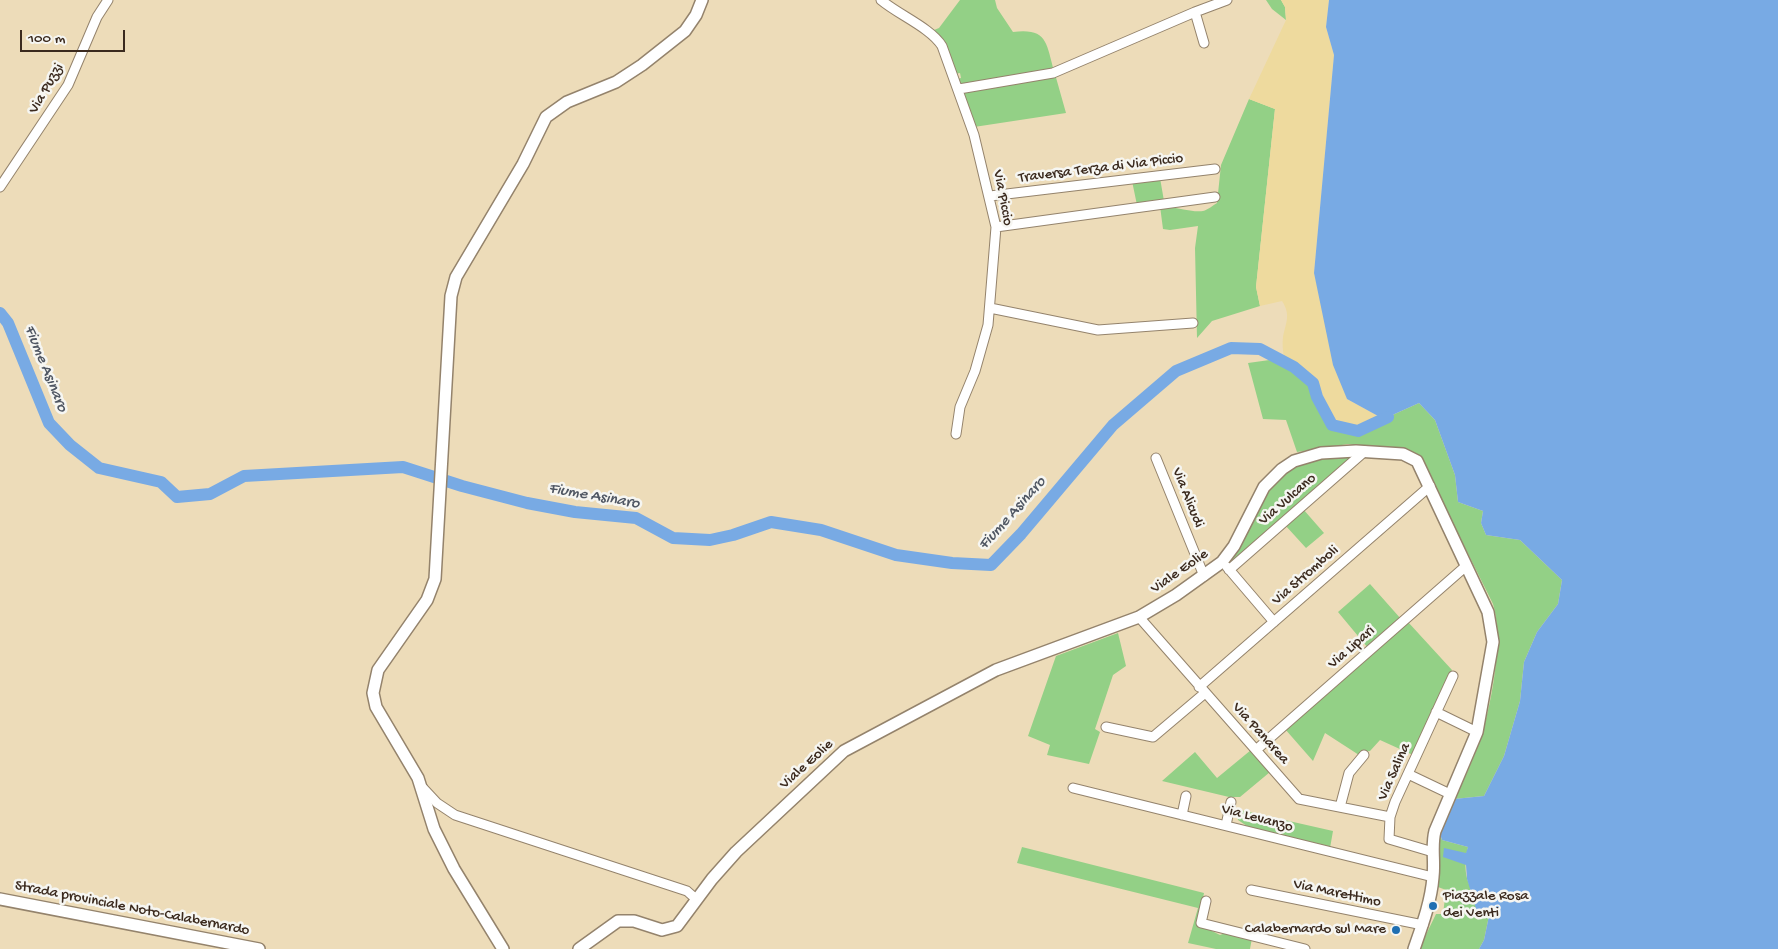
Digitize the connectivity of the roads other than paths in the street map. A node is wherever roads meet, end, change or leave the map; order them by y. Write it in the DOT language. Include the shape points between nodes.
graph roads {
  1 [pos="108,0"];
  2 [pos="702,0"];
  3 [pos="881,0"];
  4 [pos="1227,0"];
  5 [pos="1195,12"];
  6 [pos="1204,44"];
  7 [pos="959,89"];
  8 [pos="1215,169"];
  9 [pos="0,187"];
  10 [pos="990,196"];
  11 [pos="1215,197"];
  12 [pos="996,227"];
  13 [pos="990,308"];
  14 [pos="1193,323"];
  15 [pos="956,434"];
  16 [pos="1365,451"];
  17 [pos="1156,458"];
  18 [pos="1430,486"];
  19 [pos="1225,566"];
  20 [pos="1466,566"];
  21 [pos="1204,576"];
  22 [pos="1139,617"];
  23 [pos="1274,622"];
  24 [pos="1453,676"];
  25 [pos="1202,690"];
  26 [pos="1436,712"];
  27 [pos="1106,727"];
  28 [pos="1477,732"];
  29 [pos="1256,750"];
  30 [pos="1364,755"];
  31 [pos="1408,774"];
  32 [pos="423,788"];
  33 [pos="1073,788"];
  34 [pos="1450,794"];
  35 [pos="1186,796"];
  36 [pos="1232,802"];
  37 [pos="1340,807"];
  38 [pos="1182,815"];
  39 [pos="1390,817"];
  40 [pos="1226,825"];
  41 [pos="1432,852"];
  42 [pos="1433,877"];
  43 [pos="1250,890"];
  44 [pos="0,899"];
  45 [pos="696,899"];
  46 [pos="1206,901"];
  47 [pos="1420,925"];
  48 [pos="495,935"];
  49 [pos="259,949"];
  50 [pos="495,949"];
  51 [pos="503,949"];
  52 [pos="579,949"];
  53 [pos="1306,949"];
  54 [pos="1414,949"];
  1 -- 9 [label="street, Via Puzzi" via="68,85"];
  2 -- 32 [label="street" via="685,31 642,65 616,82 552,111 456,277 450,310 437,560 431,591 382,662 373,684 376,707"];
  3 -- 7 [label="street, Via Piccio" via="936,37"];
  4 -- 5 [label="street"];
  5 -- 6 [label="street"];
  5 -- 7 [label="street" via="1053,73"];
  7 -- 10 [label="street, Via Piccio"];
  8 -- 10 [label="street, Traversa Terza di Via Piccio"];
  10 -- 12 [label="street, Via Piccio"];
  11 -- 12 [label="street"];
  12 -- 13 [label="street, Via Piccio"];
  13 -- 14 [label="street" via="1098,330"];
  13 -- 15 [label="street, Via Piccio" via="984,344 960,407"];
  16 -- 18 [label="street, Viale Eolie" via="1410,456 1422,468"];
  16 -- 19 [label="street, Via Vulcano"];
  16 -- 19 [label="street, Viale Eolie" via="1308,455 1282,469 1264,488"];
  17 -- 21 [label="street, Via Alicudi"];
  18 -- 20 [label="street, Viale Eolie"];
  18 -- 23 [label="street, Via Stromboli"];
  19 -- 21 [label="street, Viale Eolie"];
  19 -- 23 [label="street"];
  20 -- 28 [label="street, Viale Eolie" via="1488,612 1492,632 1491,657"];
  20 -- 29 [label="street, Via Lipari"];
  21 -- 22 [label="street, Viale Eolie"];
  22 -- 25 [label="street, Via Panarea"];
  22 -- 45 [label="street, Viale Eolie" via="996,670 844,751 736,852"];
  23 -- 25 [label="street, Via Stromboli"];
  24 -- 26 [label="street, Via Salina"];
  25 -- 27 [label="street, Via Stromboli" via="1153,737"];
  25 -- 29 [label="street, Via Panarea"];
  26 -- 28 [label="street"];
  26 -- 31 [label="street, Via Salina"];
  28 -- 34 [label="street, Viale Eolie"];
  29 -- 37 [label="street, Via Panarea" via="1299,799"];
  30 -- 37 [label="street" via="1349,773"];
  31 -- 34 [label="street"];
  31 -- 39 [label="street, Via Salina"];
  32 -- 45 [label="street" via="455,815 687,891"];
  32 -- 48 [label="street" via="434,829 464,887"];
  33 -- 38 [label="street, Via Levanzo"];
  34 -- 41 [label="street, Viale Eolie" via="1435,831"];
  35 -- 38 [label="street"];
  36 -- 40 [label="street"];
  37 -- 39 [label="street, Via Panarea"];
  38 -- 40 [label="street, Via Levanzo"];
  39 -- 41 [label="street, Via Salina" via="1389,839"];
  40 -- 42 [label="street, Via Levanzo"];
  41 -- 42 [label="street, Viale Eolie"];
  42 -- 47 [label="street, Viale Eolie"];
  43 -- 47 [label="street, Via Marettimo"];
  44 -- 49 [label="street, Strada provinciale Noto-Calabernardo"];
  45 -- 52 [label="street, Viale Eolie" via="689,912 672,928 662,930 634,921 618,921"];
  46 -- 53 [label="street" via="1201,923"];
  47 -- 54 [label="street, Viale Eolie"];
  48 -- 50 [label="street"];
  48 -- 51 [label="street"];
}
